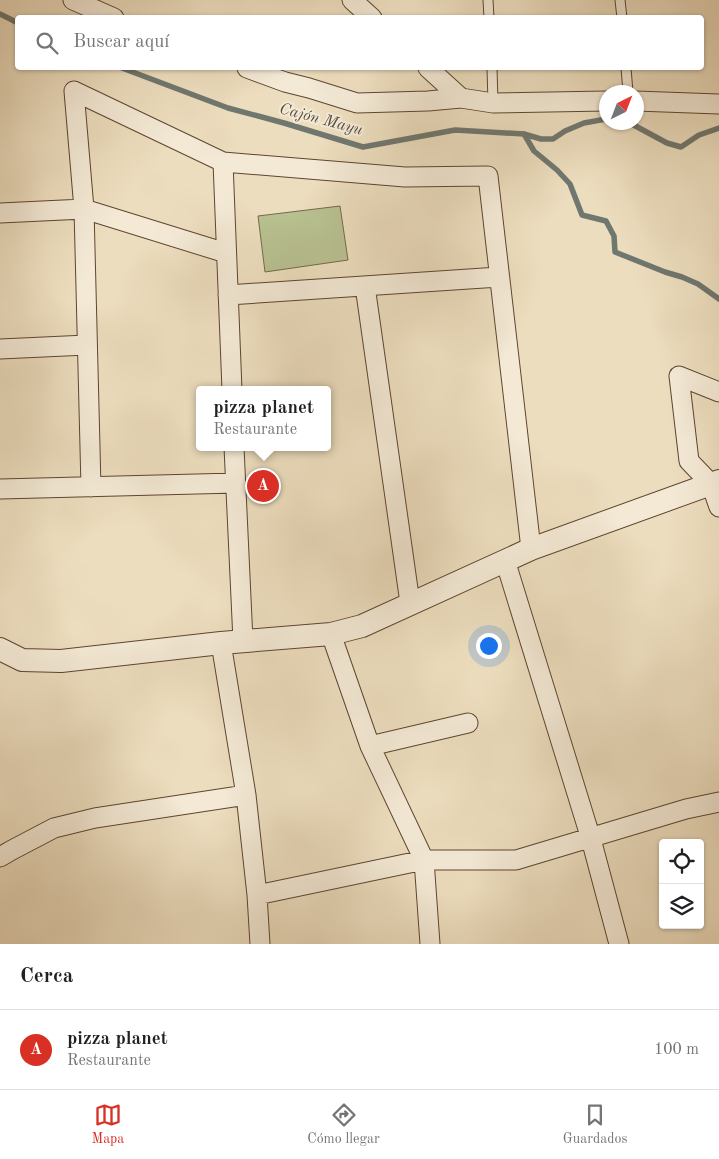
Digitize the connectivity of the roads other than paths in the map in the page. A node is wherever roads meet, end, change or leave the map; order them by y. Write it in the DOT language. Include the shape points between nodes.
graph roads {
  1 [pos="73,0"];
  2 [pos="352,0"];
  3 [pos="488,0"];
  4 [pos="620,0"];
  5 [pos="107,15"];
  6 [pos="369,15"];
  7 [pos="489,15"];
  8 [pos="622,15"];
  9 [pos="252,70"];
  10 [pos="430,70"];
  11 [pos="492,70"];
  12 [pos="626,70"];
  13 [pos="627,85"];
  14 [pos="461,98"];
  15 [pos="599,101"];
  16 [pos="644,101"];
  17 [pos="493,103"];
  18 [pos="719,104"];
  19 [pos="223,162"];
  20 [pos="84,209"];
  21 [pos="0,213"];
  22 [pos="226,253"];
  23 [pos="499,277"];
  24 [pos="365,286"];
  25 [pos="228,296"];
  26 [pos="87,345"];
  27 [pos="0,349"];
  28 [pos="232,386"];
  29 [pos="719,392"];
  30 [pos="234,451"];
  31 [pos="715,482"];
  32 [pos="236,483"];
  33 [pos="91,487"];
  34 [pos="0,489"];
  35 [pos="719,507"];
  36 [pos="531,549"];
  37 [pos="505,560"];
  38 [pos="410,604"];
  39 [pos="331,634"];
  40 [pos="232,642"];
  41 [pos="0,649"];
  42 [pos="468,723"];
  43 [pos="370,746"];
  44 [pos="246,795"];
  45 [pos="719,802"];
  46 [pos="591,839"];
  47 [pos="0,857"];
  48 [pos="424,860"];
  49 [pos="257,895"];
  50 [pos="260,944"];
  51 [pos="430,944"];
  52 [pos="619,944"];
  1 -- 5 [label="street"];
  2 -- 6 [label="street"];
  3 -- 7 [label="lane"];
  4 -- 8 [label="lane"];
  9 -- 14 [label="street" via="357,103"];
  10 -- 14 [label="street"];
  11 -- 17 [label="lane"];
  12 -- 13 [label="lane"];
  14 -- 17 [label="street"];
  15 -- 17 [label="street"];
  16 -- 18 [label="street"];
  19 -- 20 [label="street" via="74,92"];
  19 -- 22 [label="street"];
  19 -- 23 [label="street" via="405,177 488,176"];
  20 -- 21 [label="street"];
  20 -- 22 [label="street"];
  20 -- 26 [label="street"];
  22 -- 25 [label="street"];
  23 -- 24 [label="street"];
  23 -- 36 [label="street"];
  24 -- 25 [label="street"];
  24 -- 38 [label="street"];
  25 -- 28 [label="street"];
  26 -- 27 [label="street"];
  26 -- 33 [label="street"];
  29 -- 31 [label="street" via="679,376 689,461"];
  30 -- 32 [label="street"];
  31 -- 35 [label="street"];
  31 -- 36 [label="street"];
  32 -- 33 [label="street"];
  32 -- 40 [label="street"];
  33 -- 34 [label="street"];
  36 -- 37 [label="street"];
  37 -- 38 [label="street"];
  37 -- 46 [label="street"];
  38 -- 39 [label="street" via="362,626"];
  39 -- 40 [label="street"];
  39 -- 43 [label="street"];
  40 -- 41 [label="street" via="61,661 22,660"];
  40 -- 44 [label="street"];
  42 -- 43 [label="street"];
  43 -- 48 [label="street"];
  44 -- 47 [label="street" via="95,818 54,828"];
  44 -- 49 [label="street"];
  45 -- 46 [label="street"];
  46 -- 48 [label="street" via="516,860"];
  46 -- 52 [label="street"];
  48 -- 49 [label="street"];
  48 -- 51 [label="street"];
  49 -- 50 [label="street"];
}
